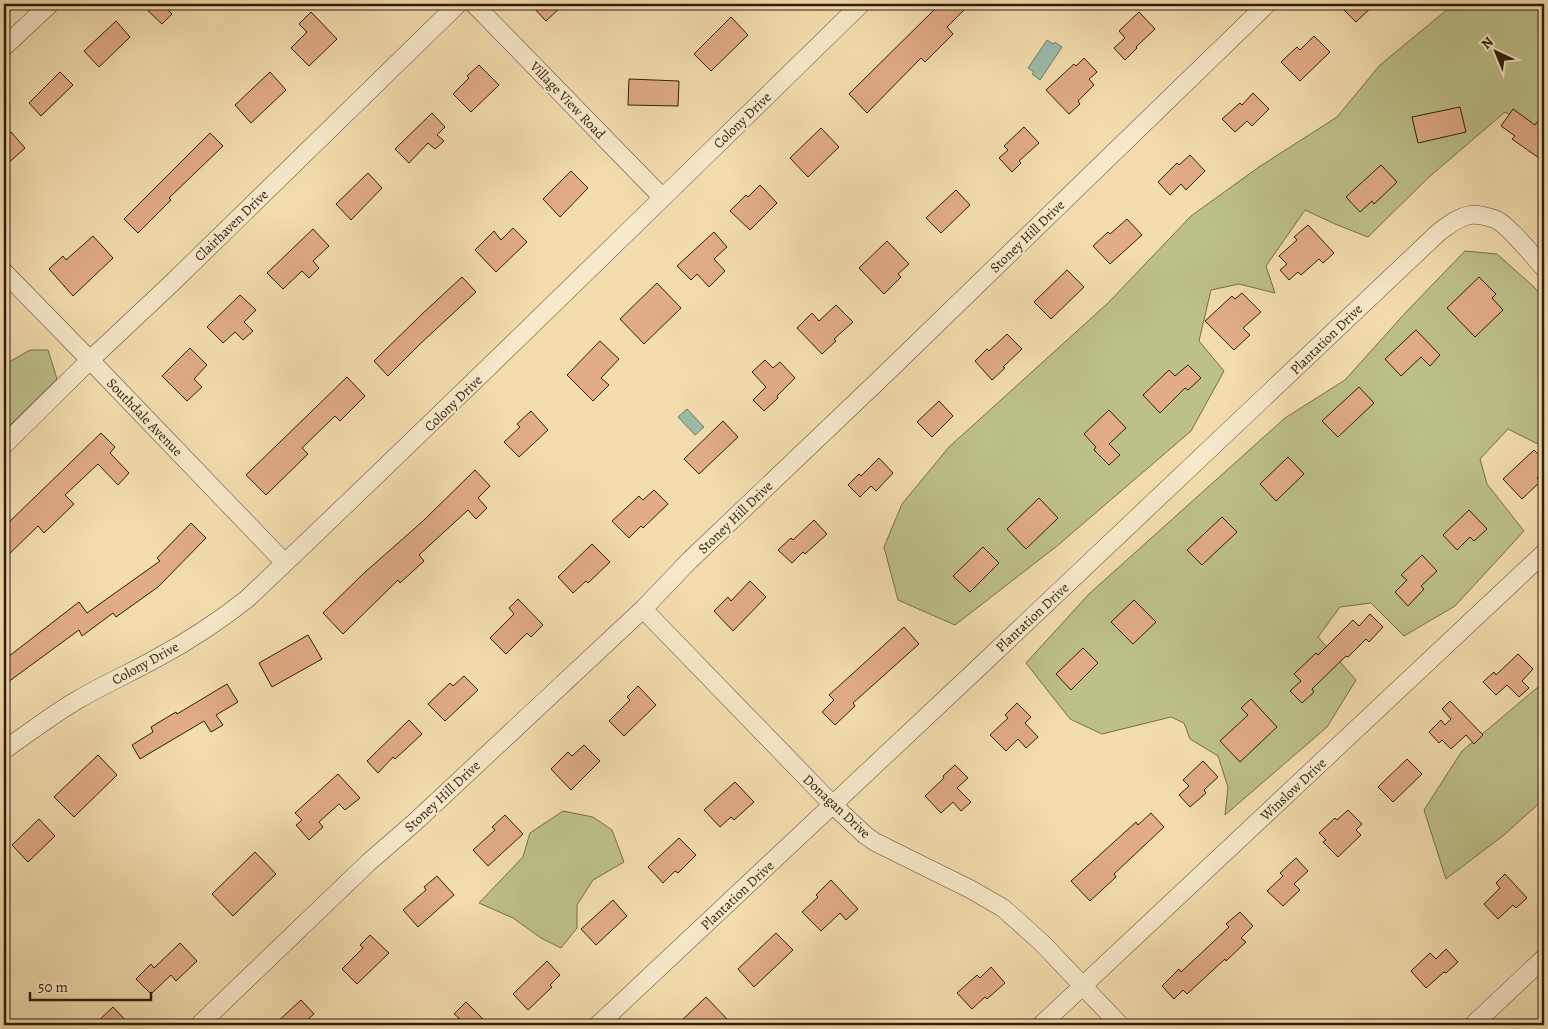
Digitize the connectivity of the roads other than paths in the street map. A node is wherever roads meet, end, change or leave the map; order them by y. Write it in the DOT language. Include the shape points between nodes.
graph roads {
  1 [pos="50,4"];
  2 [pos="458,4"];
  3 [pos="474,4"];
  4 [pos="862,4"];
  5 [pos="1267,4"];
  6 [pos="4,47"];
  7 [pos="662,197"];
  8 [pos="1544,268"];
  9 [pos="4,272"];
  10 [pos="90,360"];
  11 [pos="4,445"];
  12 [pos="1544,553"];
  13 [pos="285,563"];
  14 [pos="643,609"];
  15 [pos="4,750"];
  16 [pos="833,805"];
  17 [pos="1544,958"];
  18 [pos="1082,986"];
  19 [pos="199,1025"];
  20 [pos="598,1025"];
  21 [pos="1040,1025"];
  22 [pos="1120,1025"];
  23 [pos="1473,1025"];
  1 -- 6 [label="street"];
  2 -- 10 [label="street, Clairhaven Drive"];
  3 -- 7 [label="street, Village View Road"];
  4 -- 7 [label="street, Colony Drive"];
  5 -- 14 [label="street, Stoney Hill Drive"];
  7 -- 13 [label="street, Colony Drive"];
  8 -- 16 [label="street, Plantation Drive" via="1496,220 1470,215 1439,232"];
  9 -- 10 [label="street, Southdale Avenue"];
  10 -- 11 [label="street, Clairhaven Drive"];
  10 -- 13 [label="street, Southdale Avenue"];
  12 -- 18 [label="street, Winslow Drive"];
  13 -- 15 [label="street, Colony Drive" via="226,616 158,658 80,698"];
  14 -- 16 [label="street, Donagan Drive"];
  14 -- 19 [label="street, Stoney Hill Drive" via="369,862"];
  16 -- 18 [label="street, Donagan Drive" via="875,842 1003,908"];
  16 -- 20 [label="street, Plantation Drive"];
  17 -- 23 [label="street"];
  18 -- 21 [label="street, Winslow Drive"];
  18 -- 22 [label="street, Donagan Drive"];
}
